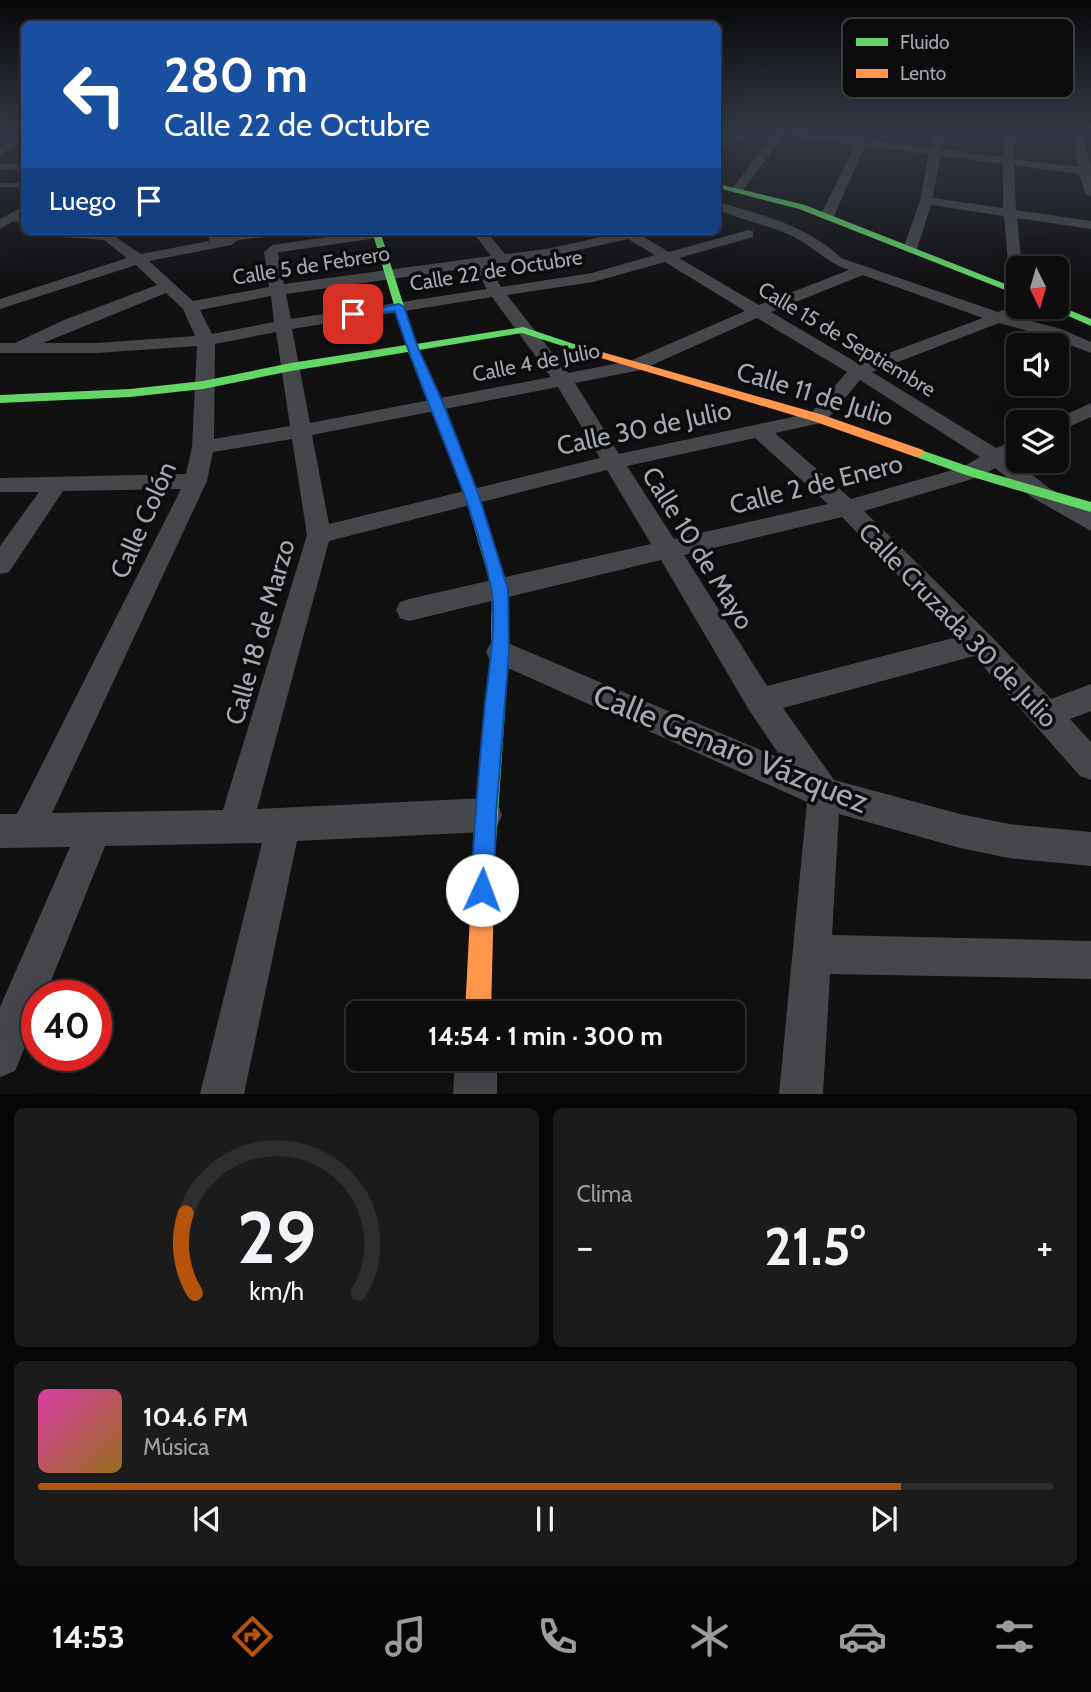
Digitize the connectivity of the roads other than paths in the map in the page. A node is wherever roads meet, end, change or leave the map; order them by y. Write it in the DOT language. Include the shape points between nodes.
graph roads {
  1 [pos="742,183"];
  2 [pos="842,183"];
  3 [pos="929,183"];
  4 [pos="1009,183"];
  5 [pos="21,185"];
  6 [pos="0,186"];
  7 [pos="721,187"];
  8 [pos="737,190"];
  9 [pos="926,201"];
  10 [pos="21,212"];
  11 [pos="721,212"];
  12 [pos="1010,213"];
  13 [pos="827,216"];
  14 [pos="21,221"];
  15 [pos="2,224"];
  16 [pos="1091,225"];
  17 [pos="728,227"];
  18 [pos="21,230"];
  19 [pos="94,235"];
  20 [pos="363,235"];
  21 [pos="377,235"];
  22 [pos="481,235"];
  23 [pos="621,235"];
  24 [pos="637,235"];
  25 [pos="228,236"];
  26 [pos="911,249"];
  27 [pos="797,250"];
  28 [pos="281,252"];
  29 [pos="134,256"];
  30 [pos="1014,256"];
  31 [pos="670,257"];
  32 [pos="490,261"];
  33 [pos="836,261"];
  34 [pos="863,271"];
  35 [pos="389,274"];
  36 [pos="167,287"];
  37 [pos="1006,287"];
  38 [pos="0,290"];
  39 [pos="278,290"];
  40 [pos="496,292"];
  41 [pos="0,304"];
  42 [pos="190,307"];
  43 [pos="399,307"];
  44 [pos="758,311"];
  45 [pos="1006,314"];
  46 [pos="1069,314"];
  47 [pos="996,317"];
  48 [pos="1091,323"];
  49 [pos="284,325"];
  50 [pos="523,330"];
  51 [pos="206,340"];
  52 [pos="9,348"];
  53 [pos="412,348"];
  54 [pos="1091,348"];
  55 [pos="0,362"];
  56 [pos="635,366"];
  57 [pos="291,367"];
  58 [pos="858,370"];
  59 [pos="564,381"];
  60 [pos="203,385"];
  61 [pos="0,399"];
  62 [pos="437,403"];
  63 [pos="1091,409"];
  64 [pos="818,418"];
  65 [pos="1069,420"];
  66 [pos="301,431"];
  67 [pos="760,431"];
  68 [pos="202,447"];
  69 [pos="1006,451"];
  70 [pos="995,457"];
  71 [pos="612,462"];
  72 [pos="971,472"];
  73 [pos="196,481"];
  74 [pos="58,482"];
  75 [pos="0,485"];
  76 [pos="1041,493"];
  77 [pos="472,496"];
  78 [pos="1091,507"];
  79 [pos="847,508"];
  80 [pos="1091,523"];
  81 [pos="318,535"];
  82 [pos="666,551"];
  83 [pos="0,565"];
  84 [pos="500,589"];
  85 [pos="409,610"];
  86 [pos="980,643"];
  87 [pos="500,652"];
  88 [pos="1091,697"];
  89 [pos="760,701"];
  90 [pos="1046,715"];
  91 [pos="1091,765"];
  92 [pos="824,793"];
  93 [pos="485,815"];
  94 [pos="284,824"];
  95 [pos="235,827"];
  96 [pos="95,829"];
  97 [pos="13,831"];
  98 [pos="1091,849"];
  99 [pos="811,954"];
  100 [pos="1091,960"];
  101 [pos="478,1001"];
  102 [pos="0,1056"];
  103 [pos="476,1071"];
  104 [pos="222,1094"];
  105 [pos="475,1094"];
  106 [pos="801,1094"];
  1 -- 8 [label="street"];
  2 -- 13 [label="street"];
  3 -- 9 [label="street"];
  4 -- 12 [label="street"];
  5 -- 6 [label="lane"];
  7 -- 8 [label="street"];
  8 -- 13 [label="street"];
  9 -- 12 [label="street"];
  9 -- 26 [label="street"];
  10 -- 15 [label="street"];
  11 -- 33 [label="street" via="801,236"];
  12 -- 16 [label="street"];
  12 -- 30 [label="street"];
  13 -- 26 [label="street"];
  14 -- 15 [label="lane"];
  15 -- 18 [label="street"];
  17 -- 31 [label="street, Calle 22 de Octubre" via="754,236"];
  19 -- 29 [label="street, Calle Colón" via="108,236"];
  20 -- 28 [label="street"];
  21 -- 35 [label="street" via="376,251"];
  22 -- 32 [label="street, Calle 10 de Mayo"];
  23 -- 32 [label="street, Calle 5 de Febrero"];
  24 -- 31 [label="street, Calle 15 de Septiembre"];
  25 -- 29 [label="street"];
  26 -- 37 [label="street"];
  27 -- 33 [label="street"];
  28 -- 29 [label="street"];
  28 -- 39 [label="street, Calle 18 de Marzo"];
  29 -- 36 [label="street, Calle Colón"];
  29 -- 38 [label="street"];
  29 -- 41 [label="street"];
  31 -- 40 [label="street, Calle 22 de Octubre" via="593,277"];
  31 -- 44 [label="street, Calle 15 de Septiembre"];
  32 -- 35 [label="street, Calle 5 de Febrero"];
  32 -- 40 [label="street, Calle 10 de Mayo"];
  33 -- 34 [label="street"];
  34 -- 44 [label="street, Calle 4 de Julio"];
  34 -- 47 [label="street"];
  35 -- 39 [label="street, Calle 5 de Febrero"];
  35 -- 43 [label="street"];
  36 -- 42 [label="street, Calle Colón"];
  36 -- 52 [label="street"];
  39 -- 42 [label="street, Calle 5 de Febrero"];
  39 -- 49 [label="street, Calle 18 de Marzo"];
  40 -- 43 [label="street, Calle 22 de Octubre"];
  40 -- 50 [label="street, Calle 10 de Mayo"];
  42 -- 51 [label="street, Calle Colón"];
  43 -- 49 [label="street, Calle 22 de Octubre"];
  43 -- 53 [label="street"];
  44 -- 56 [label="street, Calle 4 de Julio"];
  44 -- 58 [label="street, Calle 15 de Septiembre"];
  45 -- 47 [label="street"];
  46 -- 48 [label="street"];
  47 -- 54 [label="street"];
  47 -- 58 [label="street"];
  49 -- 51 [label="street, Calle 22 de Octubre"];
  49 -- 57 [label="street, Calle 18 de Marzo"];
  50 -- 53 [label="street"];
  50 -- 56 [label="street, Calle 11 de Julio"];
  50 -- 59 [label="street, Calle 10 de Mayo"];
  51 -- 52 [label="street, Calle 22 de Octubre" via="128,347"];
  51 -- 60 [label="street, Calle Colón"];
  52 -- 55 [label="street"];
  53 -- 57 [label="street"];
  53 -- 62 [label="street"];
  56 -- 59 [label="street, Calle 4 de Julio"];
  56 -- 64 [label="street, Calle 11 de Julio"];
  57 -- 60 [label="street"];
  57 -- 66 [label="street, Calle 18 de Marzo"];
  58 -- 64 [label="street"];
  58 -- 70 [label="street, Calle 15 de Septiembre"];
  59 -- 62 [label="street, Calle 4 de Julio"];
  59 -- 71 [label="street, Calle 10 de Mayo"];
  60 -- 61 [label="street"];
  60 -- 68 [label="street, Calle Colón"];
  62 -- 66 [label="street, Calle 4 de Julio"];
  62 -- 77 [label="street"];
  63 -- 65 [label="street"];
  64 -- 67 [label="street, Calle 30 de Julio"];
  64 -- 72 [label="street, Calle 11 de Julio"];
  66 -- 68 [label="street, Calle 4 de Julio"];
  66 -- 81 [label="street, Calle 18 de Marzo"];
  67 -- 71 [label="street, Calle 30 de Julio"];
  67 -- 79 [label="street, Calle Cruzada 30 de Julio"];
  68 -- 73 [label="street, Calle Colón"];
  69 -- 70 [label="street, Calle 2 de Enero"];
  70 -- 72 [label="street, Calle 2 de Enero"];
  70 -- 76 [label="street, Calle 15 de Septiembre"];
  71 -- 77 [label="street, Calle 30 de Julio"];
  71 -- 82 [label="street, Calle 10 de Mayo"];
  72 -- 76 [label="street, Calle 11 de Julio"];
  72 -- 79 [label="street, Calle 2 de Enero"];
  73 -- 74 [label="street"];
  73 -- 97 [label="street, Calle Colón"];
  74 -- 75 [label="street"];
  74 -- 83 [label="street"];
  76 -- 78 [label="street, Calle 11 de Julio"];
  76 -- 80 [label="street, Calle 15 de Septiembre"];
  77 -- 81 [label="street, Calle 30 de Julio"];
  77 -- 84 [label="street"];
  79 -- 82 [label="street, Calle 2 de Enero"];
  79 -- 86 [label="street, Calle Cruzada 30 de Julio"];
  81 -- 95 [label="street, Calle 18 de Marzo"];
  82 -- 84 [label="street, Calle 2 de Enero"];
  82 -- 89 [label="street, Calle 10 de Mayo"];
  84 -- 85 [label="street, Calle 2 de Enero"];
  84 -- 87 [label="street"];
  86 -- 89 [label="street"];
  86 -- 90 [label="street, Calle Cruzada 30 de Julio"];
  87 -- 92 [label="street, Calle Genaro Vázquez"];
  87 -- 93 [label="street"];
  88 -- 90 [label="street"];
  89 -- 92 [label="street, Calle 10 de Mayo"];
  90 -- 91 [label="street, Calle Cruzada 30 de Julio"];
  92 -- 98 [label="street, Calle Genaro Vázquez" via="960,831"];
  92 -- 99 [label="street"];
  93 -- 94 [label="street"];
  93 -- 101 [label="street"];
  94 -- 95 [label="street"];
  94 -- 104 [label="street"];
  95 -- 96 [label="street"];
  96 -- 97 [label="street"];
  96 -- 102 [label="street"];
  99 -- 100 [label="street"];
  99 -- 106 [label="street"];
  103 -- 105 [label="street"];
}
